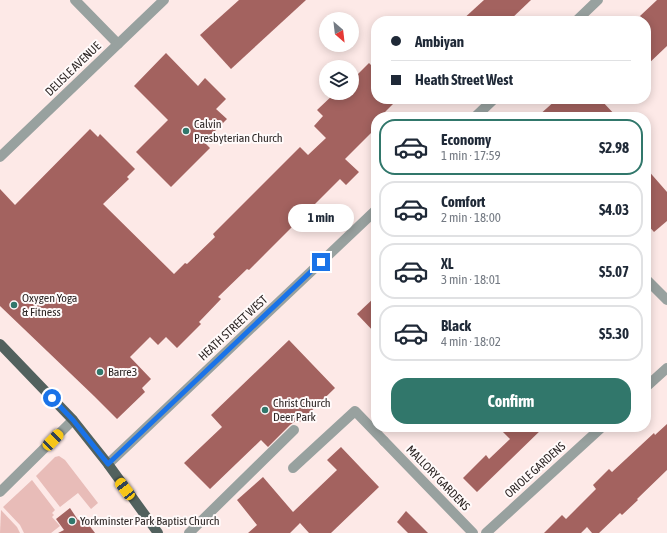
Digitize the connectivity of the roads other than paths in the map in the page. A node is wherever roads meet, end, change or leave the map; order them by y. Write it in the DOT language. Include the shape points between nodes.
graph roads {
  1 [pos="75,0"];
  2 [pos="164,0"];
  3 [pos="598,0"];
  4 [pos="581,16"];
  5 [pos="118,44"];
  6 [pos="490,104"];
  7 [pos="483,112"];
  8 [pos="0,157"];
  9 [pos="371,215"];
  10 [pos="651,284"];
  11 [pos="667,300"];
  12 [pos="0,344"];
  13 [pos="667,368"];
  14 [pos="651,382"];
  15 [pos="73,420"];
  16 [pos="371,428"];
  17 [pos="294,430"];
  18 [pos="375,432"];
  19 [pos="597,432"];
  20 [pos="108,464"];
  21 [pos="293,468"];
  22 [pos="0,492"];
  23 [pos="158,533"];
  24 [pos="189,533"];
  25 [pos="473,533"];
  26 [pos="486,533"];
  1 -- 5 [label="street"];
  2 -- 5 [label="street, DELISLE AVENUE"];
  3 -- 4 [label="street"];
  5 -- 8 [label="street, DELISLE AVENUE"];
  6 -- 7 [label="street"];
  9 -- 20 [label="street, HEATH STREET WEST"];
  10 -- 11 [label="street"];
  12 -- 15 [label="main road"];
  13 -- 14 [label="street"];
  15 -- 20 [label="main road"];
  15 -- 22 [label="street"];
  16 -- 21 [label="street, MALLORY GARDENS" via="355,411"];
  17 -- 24 [label="street"];
  18 -- 25 [label="street, MALLORY GARDENS"];
  19 -- 26 [label="street, ORIOLE GARDENS"];
  20 -- 23 [label="main road"];
}
